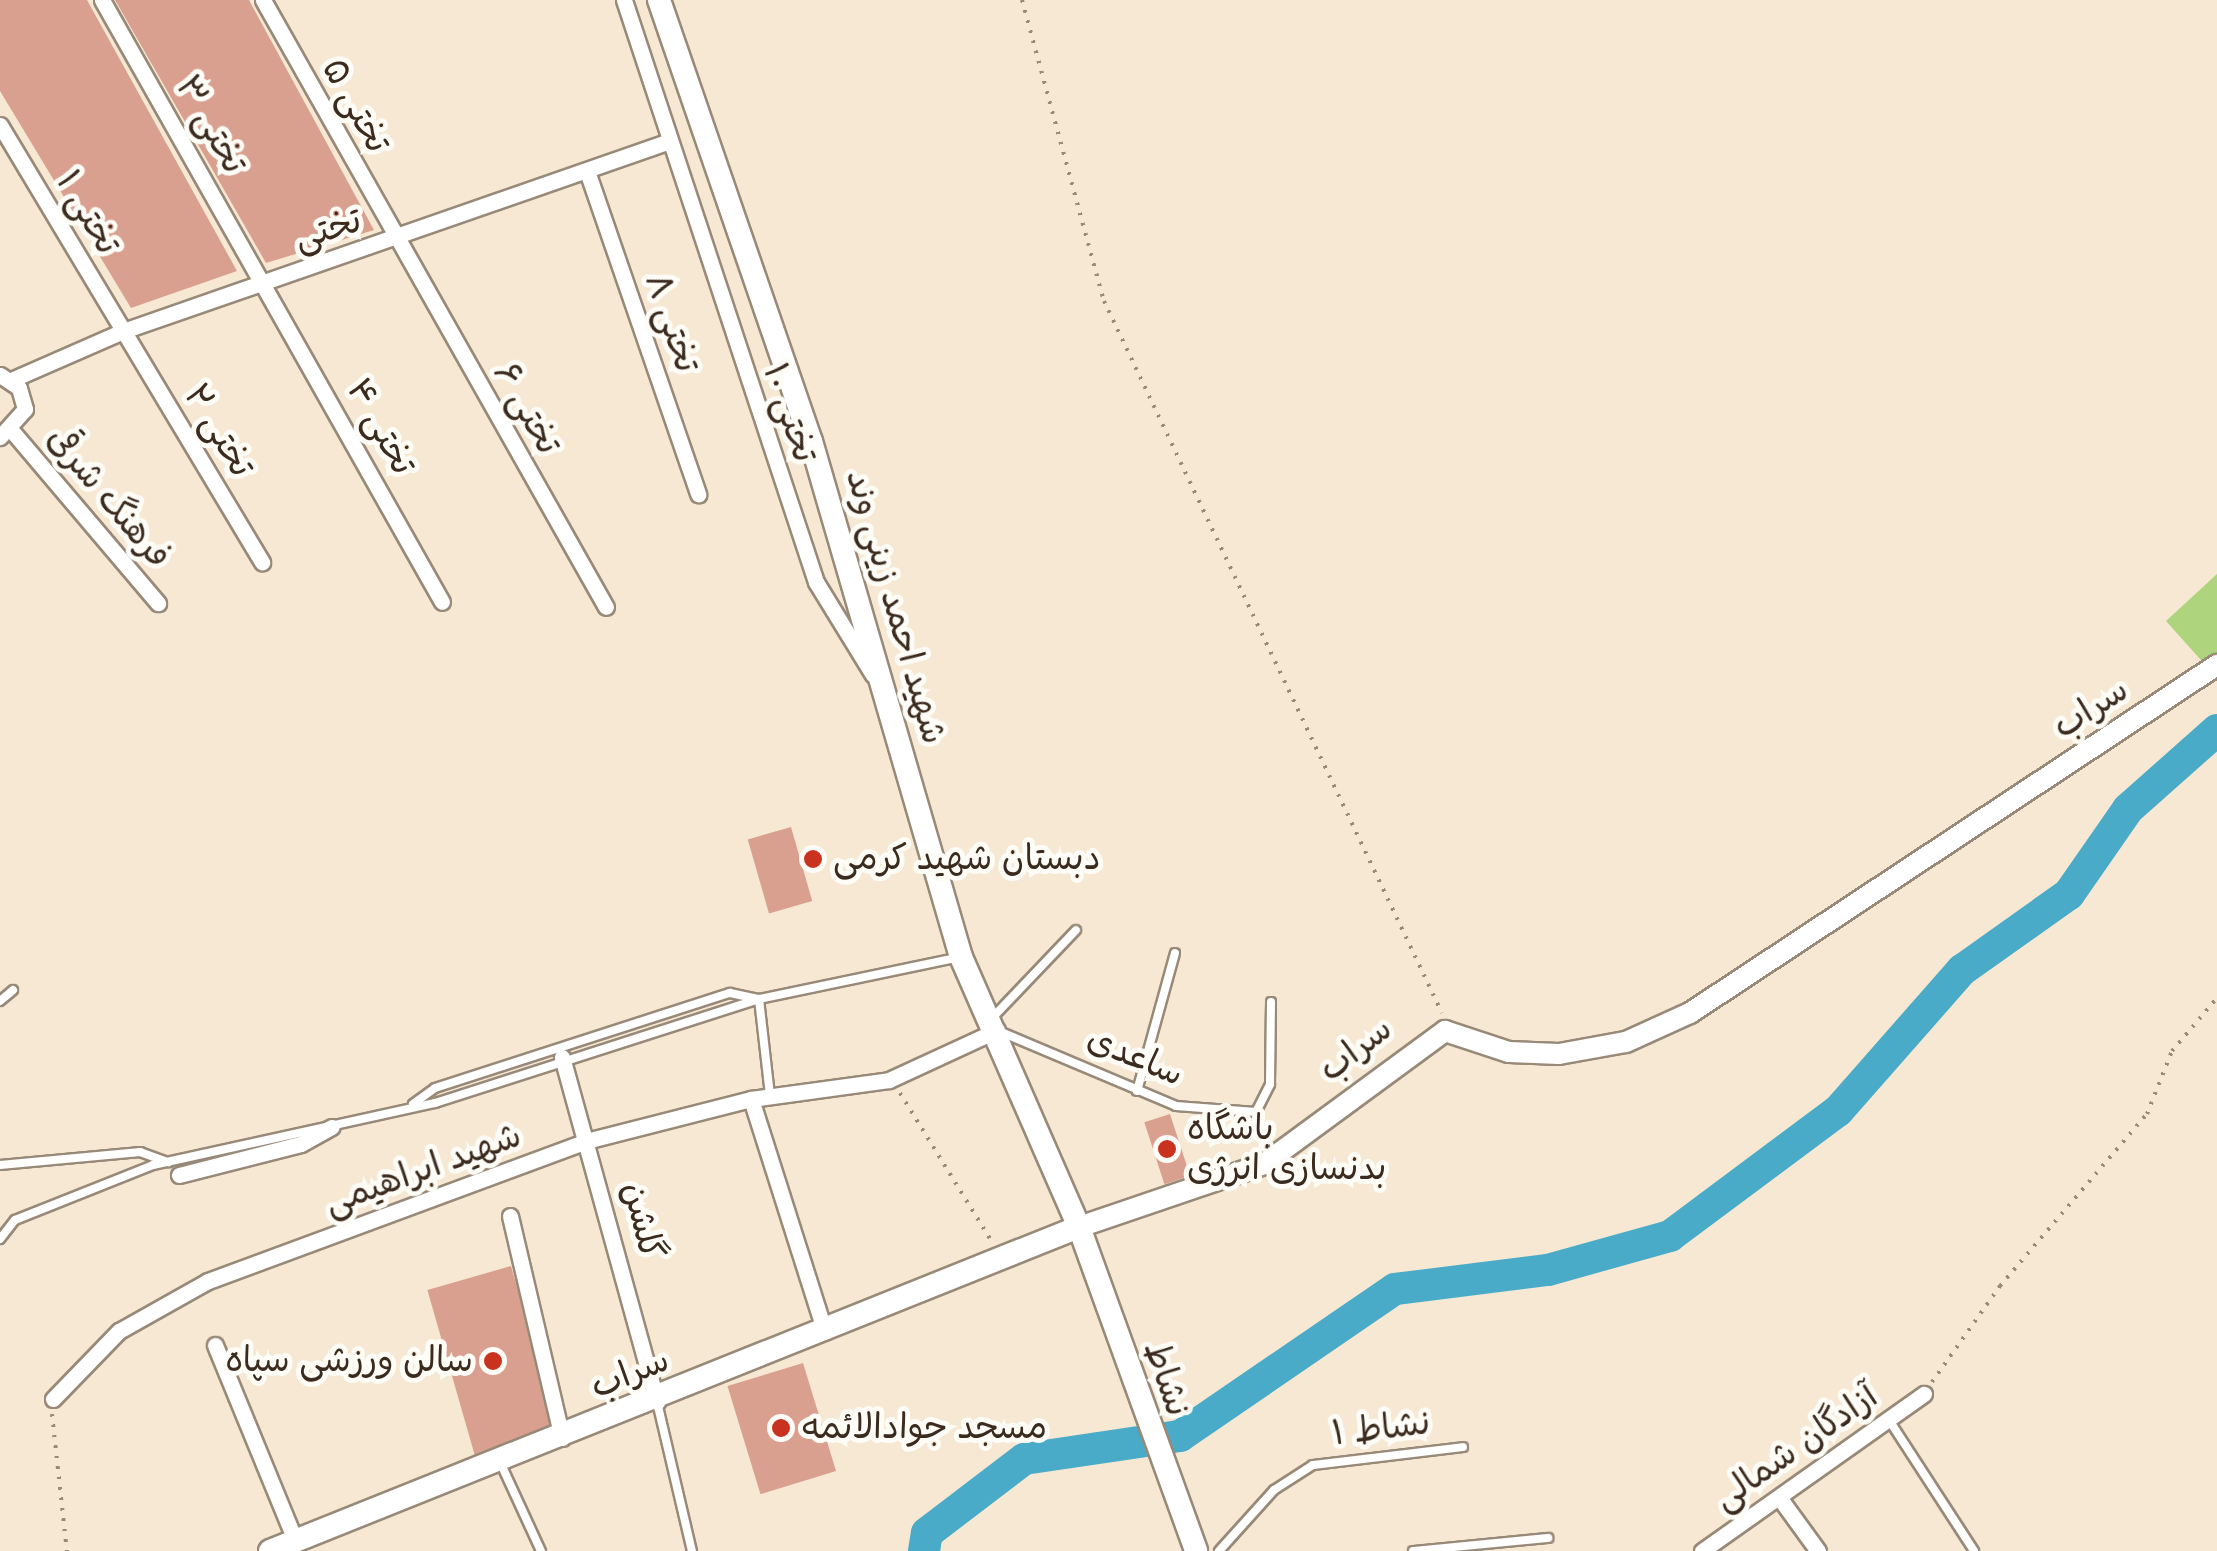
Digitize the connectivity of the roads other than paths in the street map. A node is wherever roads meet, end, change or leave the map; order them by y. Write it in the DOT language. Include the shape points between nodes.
graph roads {
  1 [pos="102,0"];
  2 [pos="263,0"];
  3 [pos="624,0"];
  4 [pos="660,0"];
  5 [pos="0,125"];
  6 [pos="664,143"];
  7 [pos="587,171"];
  8 [pos="394,242"];
  9 [pos="266,280"];
  10 [pos="123,331"];
  11 [pos="6,378"];
  12 [pos="6,434"];
  13 [pos="698,494"];
  14 [pos="262,562"];
  15 [pos="442,602"];
  16 [pos="158,603"];
  17 [pos="606,607"];
  18 [pos="2217,665"];
  19 [pos="883,691"];
  20 [pos="1076,930"];
  21 [pos="1175,953"];
  22 [pos="961,956"];
  23 [pos="13,990"];
  24 [pos="759,999"];
  25 [pos="0,1001"];
  26 [pos="1271,1002"];
  27 [pos="995,1024"];
  28 [pos="562,1057"];
  29 [pos="1137,1091"];
  30 [pos="770,1096"];
  31 [pos="751,1099"];
  32 [pos="413,1104"];
  33 [pos="332,1127"];
  34 [pos="590,1140"];
  35 [pos="0,1166"];
  36 [pos="174,1168"];
  37 [pos="510,1216"];
  38 [pos="15,1220"];
  39 [pos="1,1225"];
  40 [pos="1078,1227"];
  41 [pos="0,1238"];
  42 [pos="825,1332"];
  43 [pos="215,1344"];
  44 [pos="1924,1394"];
  45 [pos="52,1399"];
  46 [pos="657,1402"];
  47 [pos="1889,1420"];
  48 [pos="562,1438"];
  49 [pos="1463,1447"];
  50 [pos="500,1462"];
  51 [pos="1780,1500"];
  52 [pos="1548,1538"];
  53 [pos="298,1546"];
  54 [pos="270,1551"];
  55 [pos="541,1551"];
  56 [pos="692,1551"];
  57 [pos="1196,1551"];
  58 [pos="1219,1551"];
  59 [pos="1413,1551"];
  60 [pos="1702,1551"];
  61 [pos="1818,1551"];
  62 [pos="1974,1551"];
  1 -- 9 [label="street, تختی ۳"];
  2 -- 8 [label="street, تختی ۵"];
  3 -- 6 [label="street, تختی ۱۰"];
  4 -- 19 [label="main road, شهید احمد زینی وند" via="804,422"];
  5 -- 10 [label="street, تختی ۱"];
  6 -- 7 [label="street, تختی"];
  6 -- 19 [label="street, تختی ۱۰" via="816,582"];
  7 -- 8 [label="street, تختی"];
  7 -- 13 [label="street, تختی ۸"];
  8 -- 9 [label="street, تختی"];
  8 -- 17 [label="street, تختی ۶"];
  9 -- 10 [label="street, تختی"];
  9 -- 15 [label="street, تختی ۴"];
  10 -- 11 [label="street, تختی"];
  10 -- 14 [label="street, تختی ۲"];
  11 -- 12 [label="street" via="25,408"];
  12 -- 16 [label="street, فرهنگ شرقی"];
  18 -- 40 [label="street, سراب" via="1690,1013 1626,1042 1560,1054 1510,1052 1451,1033 1420,1044 1264,1164"];
  19 -- 22 [label="main road, شهید احمد زینی وند"];
  20 -- 27 [label="lane"];
  21 -- 29 [label="lane"];
  22 -- 24 [label="lane"];
  22 -- 27 [label="main road, شهید احمد زینی وند"];
  23 -- 25 [label="lane"];
  24 -- 28 [label="lane"];
  24 -- 30 [label="lane"];
  24 -- 32 [label="lane" via="730,994 601,1032 435,1088"];
  26 -- 29 [label="lane, ساعدی" via="1270,1084 1256,1112 1216,1114"];
  27 -- 29 [label="lane, ساعدی"];
  27 -- 30 [label="street, شهید ابراهیمی" via="892,1078"];
  27 -- 40 [label="main road, شهید احمد زینی وند"];
  28 -- 32 [label="lane"];
  28 -- 34 [label="street, گلشن"];
  30 -- 31 [label="street, شهید ابراهیمی"];
  31 -- 34 [label="street, شهید ابراهیمی"];
  31 -- 42 [label="street"];
  32 -- 33 [label="lane"];
  33 -- 36 [label="street" via="301,1144"];
  34 -- 45 [label="street, شهید ابراهیمی" via="208,1281 119,1332"];
  34 -- 46 [label="street, گلشن"];
  35 -- 36 [label="lane" via="127,1152"];
  36 -- 38 [label="lane"];
  37 -- 48 [label="street"];
  38 -- 39 [label="lane"];
  38 -- 41 [label="lane"];
  40 -- 42 [label="main road, سراب"];
  40 -- 57 [label="main road, نشاط"];
  42 -- 46 [label="main road, سراب"];
  43 -- 53 [label="street"];
  44 -- 47 [label="street, آزادگان شمالی"];
  46 -- 48 [label="main road, سراب"];
  46 -- 56 [label="lane"];
  47 -- 51 [label="street, آزادگان شمالی"];
  47 -- 62 [label="lane"];
  48 -- 50 [label="main road, سراب"];
  49 -- 58 [label="lane, نشاط ۱" via="1314,1465 1274,1490"];
  50 -- 53 [label="main road, سراب"];
  50 -- 55 [label="lane"];
  51 -- 60 [label="street, آزادگان شمالی"];
  51 -- 61 [label="street"];
  52 -- 59 [label="lane"];
  53 -- 54 [label="main road, سراب"];
}
